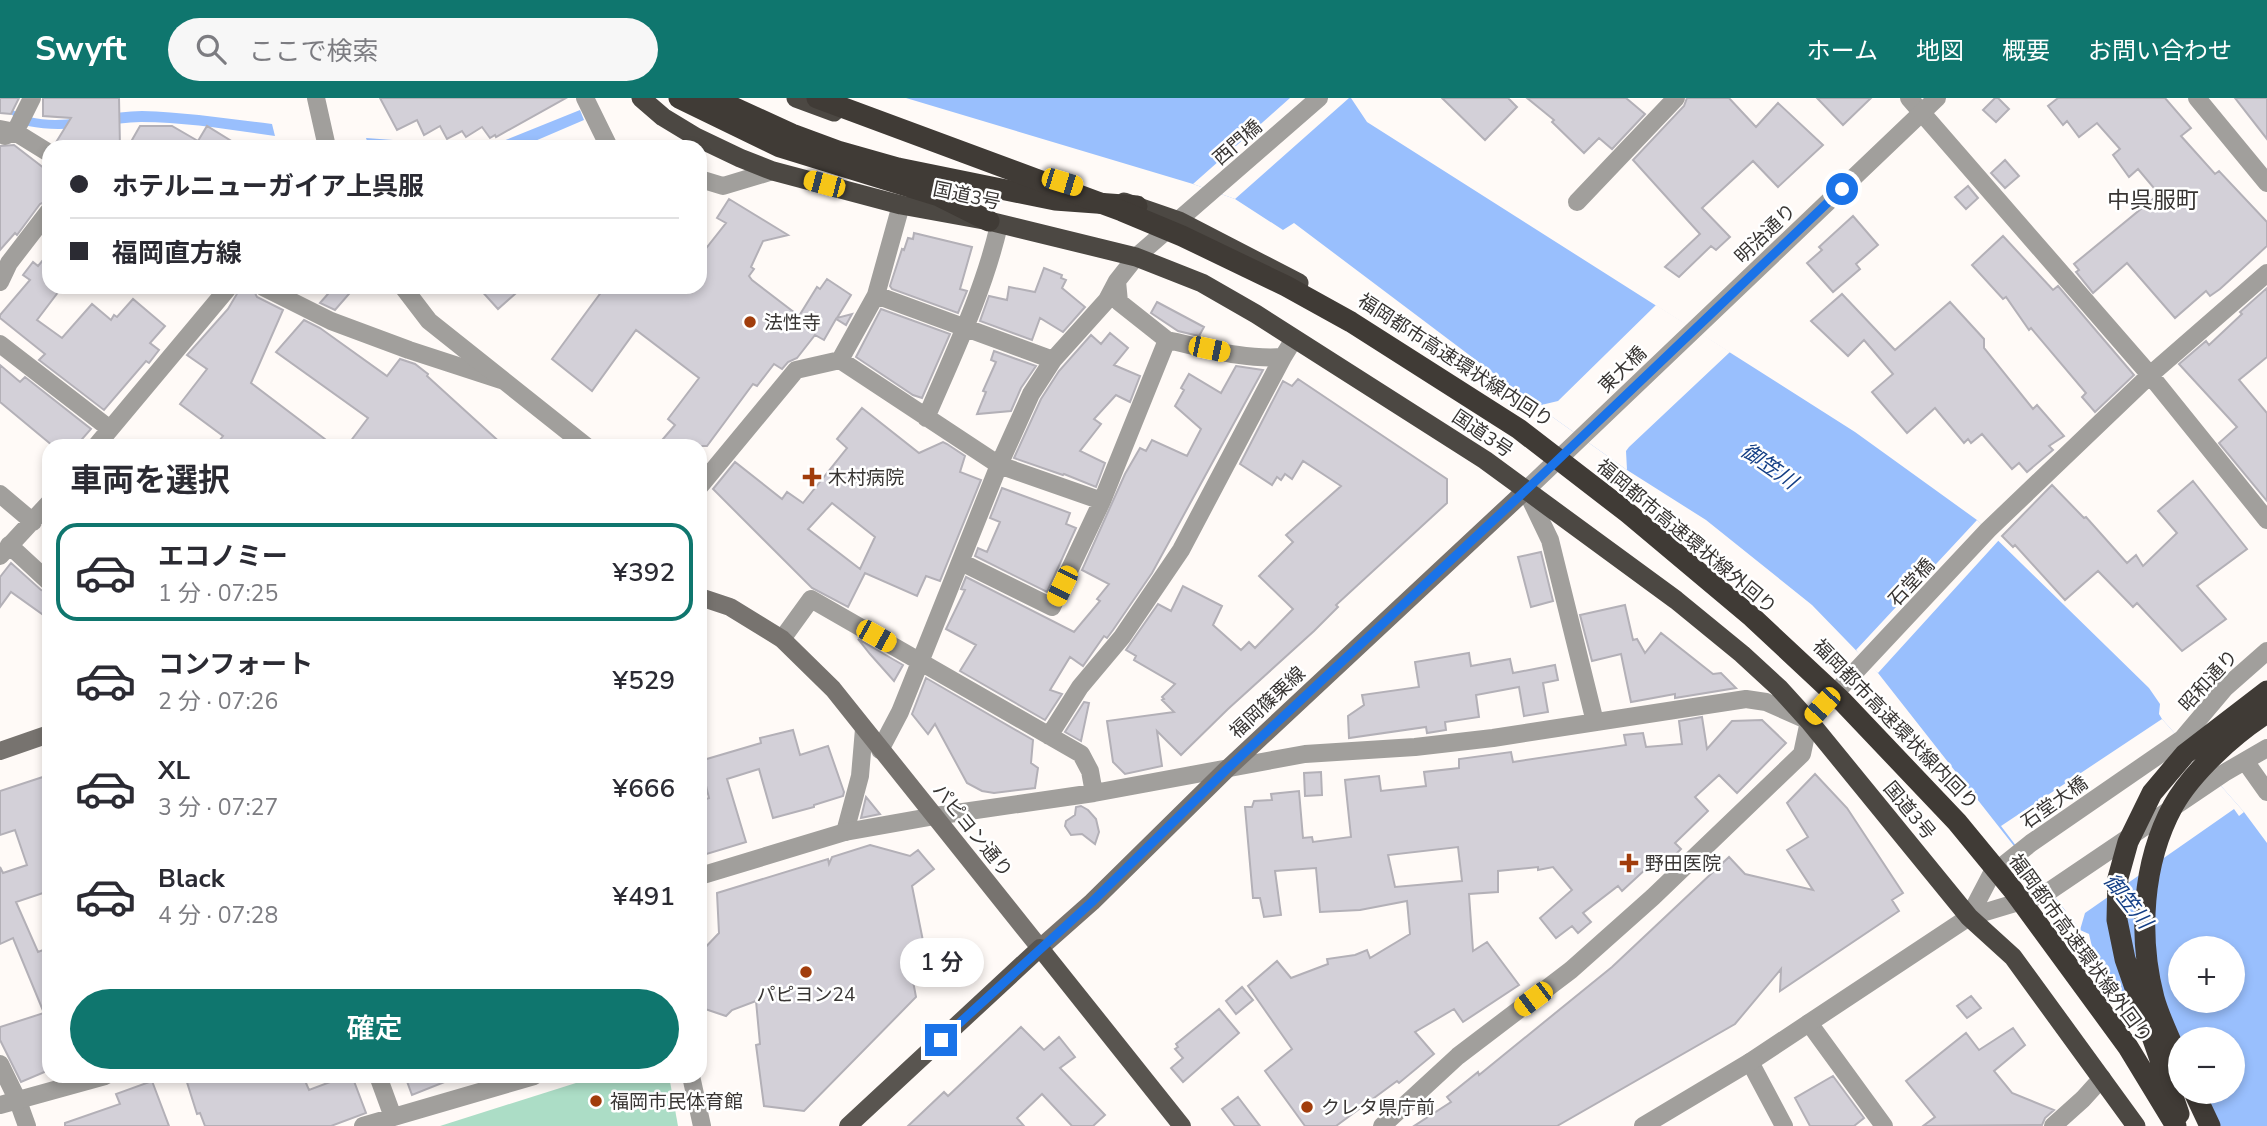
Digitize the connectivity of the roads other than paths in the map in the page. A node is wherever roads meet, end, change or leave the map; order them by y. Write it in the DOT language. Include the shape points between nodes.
graph roads {
  1 [pos="32,98"];
  2 [pos="316,98"];
  3 [pos="584,98"];
  4 [pos="641,98"];
  5 [pos="679,98"];
  6 [pos="713,98"];
  7 [pos="796,98"];
  8 [pos="817,98"];
  9 [pos="825,98"];
  10 [pos="1319,98"];
  11 [pos="1676,98"];
  12 [pos="1909,98"];
  13 [pos="1937,98"];
  14 [pos="2197,98"];
  15 [pos="1922,113"];
  16 [pos="5,133"];
  17 [pos="325,140"];
  18 [pos="605,140"];
  19 [pos="702,140"];
  20 [pos="707,142"];
  21 [pos="42,150"];
  22 [pos="773,171"];
  23 [pos="707,181"];
  24 [pos="2267,183"];
  25 [pos="1577,202"];
  26 [pos="901,205"];
  27 [pos="1137,206"];
  28 [pos="42,220"];
  29 [pos="1179,221"];
  30 [pos="994,223"];
  31 [pos="1136,257"];
  32 [pos="2267,273"];
  33 [pos="1117,281"];
  34 [pos="0,282"];
  35 [pos="223,294"];
  36 [pos="277,294"];
  37 [pos="408,294"];
  38 [pos="876,295"];
  39 [pos="965,326"];
  40 [pos="1294,339"];
  41 [pos="1167,340"];
  42 [pos="1682,341"];
  43 [pos="0,344"];
  44 [pos="1283,357"];
  45 [pos="841,360"];
  46 [pos="1053,360"];
  47 [pos="2150,375"];
  48 [pos="504,381"];
  49 [pos="926,418"];
  50 [pos="110,429"];
  51 [pos="102,439"];
  52 [pos="577,439"];
  53 [pos="1556,461"];
  54 [pos="999,465"];
  55 [pos="707,478"];
  56 [pos="1526,490"];
  57 [pos="0,495"];
  58 [pos="1102,501"];
  59 [pos="42,511"];
  60 [pos="2267,520"];
  61 [pos="33,522"];
  62 [pos="5,551"];
  63 [pos="961,562"];
  64 [pos="42,577"];
  65 [pos="707,599"];
  66 [pos="782,639"];
  67 [pos="2267,651"];
  68 [pos="920,660"];
  69 [pos="1836,691"];
  70 [pos="2267,691"];
  71 [pos="2267,713"];
  72 [pos="1809,721"];
  73 [pos="1595,722"];
  74 [pos="864,729"];
  75 [pos="42,736"];
  76 [pos="1049,736"];
  77 [pos="2182,739"];
  78 [pos="2267,748"];
  79 [pos="880,750"];
  80 [pos="0,751"];
  81 [pos="2245,761"];
  82 [pos="1227,769"];
  83 [pos="2267,792"];
  84 [pos="1094,793"];
  85 [pos="935,816"];
  86 [pos="845,832"];
  87 [pos="707,874"];
  88 [pos="1991,875"];
  89 [pos="2020,902"];
  90 [pos="1969,917"];
  91 [pos="1040,948"];
  92 [pos="1808,1023"];
  93 [pos="2168,1033"];
  94 [pos="1750,1062"];
  95 [pos="0,1064"];
  96 [pos="2102,1078"];
  97 [pos="81,1083"];
  98 [pos="381,1083"];
  99 [pos="510,1083"];
  100 [pos="693,1083"];
  101 [pos="18,1101"];
  102 [pos="2200,1104"];
  103 [pos="0,1105"];
  104 [pos="393,1117"];
  105 [pos="27,1126"];
  106 [pos="363,1126"];
  107 [pos="702,1126"];
  108 [pos="848,1126"];
  109 [pos="1182,1126"];
  110 [pos="1382,1126"];
  111 [pos="1643,1126"];
  112 [pos="1784,1126"];
  113 [pos="1884,1126"];
  114 [pos="2053,1126"];
  115 [pos="2136,1126"];
  116 [pos="2180,1126"];
  117 [pos="2210,1126"];
  1 -- 16 [label="street"];
  2 -- 17 [label="street"];
  3 -- 18 [label="street"];
  4 -- 19 [label="highway, 国道3号"];
  5 -- 30 [label="highway" via="780,147 939,196"];
  6 -- 27 [label="highway" via="792,134 898,168 1055,200"];
  7 -- 27 [label="highway, 国道3号"];
  8 -- 116 [label="highway, 福岡都市高速環状線外回り, bridge" via="1182,236 1351,322 1519,429 1752,617 1843,702 1957,822 2113,1026"];
  9 -- 116 [label="highway, 福岡都市高速環状線内回り, bridge" via="1172,227 1286,283 1353,319 1521,426 1620,500 1846,699 1960,821 2133,1044"];
  10 -- 29 [label="street, 西門橋"];
  11 -- 25 [label="street"];
  12 -- 15 [label="street"];
  13 -- 15 [label="street, 明治通り"];
  14 -- 24 [label="street"];
  15 -- 42 [label="street, 明治通り"];
  15 -- 47 [label="street"];
  16 -- 21 [label="street"];
  20 -- 22 [label="highway, 国道3号"];
  22 -- 23 [label="street" via="723,186"];
  22 -- 26 [label="highway, 国道3号"];
  26 -- 30 [label="highway, 国道3号"];
  26 -- 38 [label="street"];
  27 -- 29 [label="highway, 国道3号"];
  28 -- 34 [label="street"];
  29 -- 31 [label="street, 西門橋"];
  29 -- 53 [label="highway, 国道3号" via="1281,272 1396,342"];
  30 -- 31 [label="highway, 国道3号"];
  30 -- 39 [label="street" via="995,245"];
  31 -- 33 [label="street, 西門橋"];
  31 -- 40 [label="highway, 国道3号" via="1202,283"];
  32 -- 47 [label="street, 石堂橋"];
  33 -- 41 [label="street" via="1119,302"];
  33 -- 46 [label="street, 西門橋" via="1107,300"];
  35 -- 50 [label="street"];
  36 -- 48 [label="street" via="331,321"];
  37 -- 48 [label="street" via="429,321"];
  38 -- 39 [label="street"];
  38 -- 45 [label="street"];
  39 -- 46 [label="street"];
  39 -- 49 [label="street"];
  40 -- 44 [label="street"];
  40 -- 56 [label="highway, 国道3号"];
  41 -- 44 [label="street" via="1230,354"];
  41 -- 58 [label="street"];
  42 -- 53 [label="street, 東大橋"];
  43 -- 50 [label="street"];
  44 -- 76 [label="street" via="1181,550"];
  45 -- 49 [label="street"];
  45 -- 55 [label="street" via="796,370"];
  46 -- 54 [label="street, 西門橋" via="1031,394"];
  47 -- 60 [label="street"];
  47 -- 69 [label="street, 石堂橋" via="1988,530"];
  48 -- 52 [label="street"];
  49 -- 54 [label="street"];
  50 -- 51 [label="street"];
  53 -- 56 [label="street"];
  53 -- 69 [label="highway, 国道3号" via="1686,551"];
  54 -- 58 [label="street"];
  54 -- 63 [label="street, 西門橋"];
  56 -- 72 [label="highway, 国道3号" via="1742,654"];
  56 -- 73 [label="street" via="1550,540"];
  56 -- 82 [label="main road, 福岡篠栗線"];
  57 -- 61 [label="street"];
  58 -- 63 [label="street" via="1052,607"];
  59 -- 61 [label="street"];
  61 -- 62 [label="street"];
  62 -- 64 [label="street"];
  63 -- 68 [label="street, 西門橋"];
  65 -- 66 [label="main road, パピヨン通り" via="730,607"];
  66 -- 68 [label="street" via="811,599"];
  66 -- 74 [label="main road, パピヨン通り" via="833,689"];
  67 -- 77 [label="street, 昭和通り" via="2225,688"];
  68 -- 76 [label="street"];
  68 -- 79 [label="street, 西門橋"];
  69 -- 72 [label="street, 石堂橋"];
  69 -- 88 [label="highway, 国道3号"];
  70 -- 116 [label="highway, bridge" via="2185,754 2152,793 2128,842 2118,878 2117,920 2125,959"];
  71 -- 93 [label="highway, bridge" via="2201,769 2174,804 2156,844 2145,918 2146,959"];
  72 -- 73 [label="street" via="1766,702 1746,699"];
  72 -- 90 [label="highway, 国道3号"];
  72 -- 110 [label="street" via="1802,754 1653,897 1571,970 1458,1056"];
  73 -- 82 [label="street" via="1415,747 1305,754"];
  74 -- 79 [label="main road, パピヨン通り"];
  74 -- 86 [label="street" via="860,776"];
  75 -- 80 [label="main road"];
  76 -- 84 [label="street" via="1081,754"];
  77 -- 88 [label="street, 石堂大橋"];
  78 -- 81 [label="street"];
  79 -- 85 [label="main road, パピヨン通り"];
  81 -- 83 [label="street"];
  81 -- 89 [label="street, bridge" via="2045,894"];
  82 -- 84 [label="street"];
  82 -- 91 [label="main road, 福岡篠栗線"];
  84 -- 85 [label="street"];
  85 -- 86 [label="street"];
  85 -- 91 [label="main road, パピヨン通り"];
  86 -- 87 [label="street"];
  88 -- 89 [label="highway, 国道3号"];
  88 -- 90 [label="street, 石堂大橋"];
  89 -- 90 [label="street"];
  89 -- 116 [label="highway, 国道3号" via="2132,1048"];
  90 -- 92 [label="street"];
  90 -- 96 [label="highway, 国道3号" via="2013,957"];
  91 -- 108 [label="main road"];
  91 -- 109 [label="main road, パピヨン通り"];
  92 -- 94 [label="street"];
  92 -- 113 [label="street"];
  94 -- 111 [label="street"];
  94 -- 112 [label="street"];
  95 -- 101 [label="street"];
  96 -- 114 [label="street"];
  96 -- 115 [label="highway, 国道3号"];
  97 -- 101 [label="street"];
  98 -- 104 [label="street"];
  99 -- 104 [label="street"];
  100 -- 107 [label="street"];
  101 -- 103 [label="street"];
  101 -- 105 [label="street"];
  102 -- 117 [label="highway"];
  104 -- 106 [label="street"];
}
